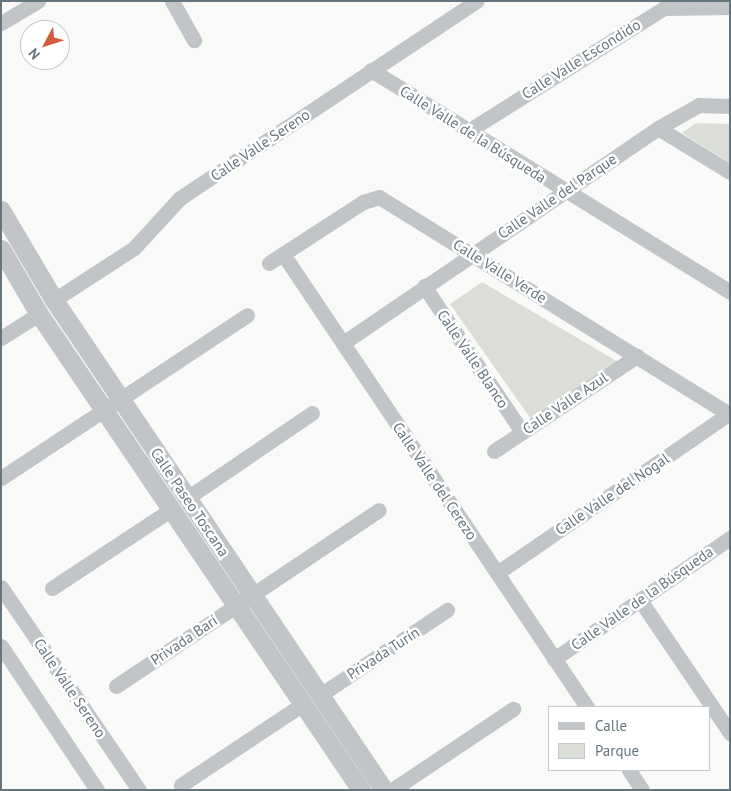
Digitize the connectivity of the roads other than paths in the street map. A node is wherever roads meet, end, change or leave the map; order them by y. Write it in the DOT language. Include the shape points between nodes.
graph roads {
  1 [pos="38,1"];
  2 [pos="172,1"];
  3 [pos="476,1"];
  4 [pos="730,7"];
  5 [pos="1,23"];
  6 [pos="194,40"];
  7 [pos="371,70"];
  8 [pos="730,106"];
  9 [pos="658,128"];
  10 [pos="468,131"];
  11 [pos="730,172"];
  12 [pos="565,190"];
  13 [pos="1,210"];
  14 [pos="1,249"];
  15 [pos="471,253"];
  16 [pos="284,254"];
  17 [pos="270,263"];
  18 [pos="424,286"];
  19 [pos="729,290"];
  20 [pos="54,300"];
  21 [pos="39,314"];
  22 [pos="247,315"];
  23 [pos="1,338"];
  24 [pos="343,343"];
  25 [pos="636,356"];
  26 [pos="120,399"];
  27 [pos="104,410"];
  28 [pos="312,413"];
  29 [pos="729,415"];
  30 [pos="522,432"];
  31 [pos="494,451"];
  32 [pos="1,478"];
  33 [pos="187,498"];
  34 [pos="172,509"];
  35 [pos="378,510"];
  36 [pos="728,543"];
  37 [pos="496,573"];
  38 [pos="1,587"];
  39 [pos="52,588"];
  40 [pos="252,595"];
  41 [pos="640,600"];
  42 [pos="236,605"];
  43 [pos="447,610"];
  44 [pos="1,646"];
  45 [pos="554,659"];
  46 [pos="116,686"];
  47 [pos="320,695"];
  48 [pos="303,704"];
  49 [pos="586,706"];
  50 [pos="513,709"];
  51 [pos="730,732"];
  52 [pos="629,771"];
  53 [pos="181,785"];
  54 [pos="97,790"];
  55 [pos="139,790"];
  56 [pos="361,790"];
  57 [pos="384,790"];
  58 [pos="392,790"];
  59 [pos="642,790"];
  1 -- 5 [label="street"];
  2 -- 6 [label="street"];
  3 -- 7 [label="street, Calle Valle Sereno"];
  4 -- 10 [label="street, Calle Valle Escondido" via="664,8"];
  7 -- 10 [label="street, Calle Valle de la Búsqueda"];
  7 -- 20 [label="street, Calle Valle Sereno" via="180,198 134,248"];
  8 -- 9 [label="street, Calle Valle del Parque" via="699,105"];
  9 -- 11 [label="street"];
  9 -- 12 [label="street, Calle Valle del Parque"];
  10 -- 12 [label="street, Calle Valle de la Búsqueda"];
  12 -- 15 [label="street, Calle Valle del Parque"];
  12 -- 19 [label="street, Calle Valle de la Búsqueda"];
  13 -- 20 [label="street, Calle Paseo Toscana"];
  14 -- 21 [label="street, Calle Paseo Toscana"];
  15 -- 16 [label="street, Calle Valle Verde" via="379,197 363,202"];
  15 -- 18 [label="street, Calle Valle del Parque"];
  15 -- 25 [label="street, Calle Valle Verde"];
  16 -- 17 [label="street, Calle Valle Verde"];
  16 -- 24 [label="street, Calle Valle del Cerezo"];
  18 -- 24 [label="street, Calle Valle del Parque"];
  18 -- 30 [label="street, Calle Valle Blanco"];
  20 -- 26 [label="street, Calle Paseo Toscana"];
  21 -- 23 [label="street"];
  21 -- 27 [label="street, Calle Paseo Toscana"];
  22 -- 26 [label="street"];
  24 -- 37 [label="street, Calle Valle del Cerezo"];
  25 -- 29 [label="street, Calle Valle Verde"];
  25 -- 30 [label="street, Calle Valle Azul"];
  26 -- 27 [label="street"];
  26 -- 33 [label="street, Calle Paseo Toscana"];
  27 -- 32 [label="street"];
  27 -- 34 [label="street, Calle Paseo Toscana"];
  28 -- 33 [label="street"];
  29 -- 37 [label="street, Calle Valle del Nogal"];
  30 -- 31 [label="street, Calle Valle Azul"];
  33 -- 40 [label="street, Calle Paseo Toscana"];
  34 -- 39 [label="street"];
  34 -- 42 [label="street, Calle Paseo Toscana"];
  35 -- 40 [label="street, Privada Barí"];
  36 -- 41 [label="street, Calle Valle de la Búsqueda"];
  37 -- 45 [label="street, Calle Valle del Cerezo"];
  38 -- 55 [label="street, Calle Valle Sereno"];
  40 -- 42 [label="street, Privada Barí"];
  40 -- 47 [label="street, Calle Paseo Toscana"];
  41 -- 45 [label="street, Calle Valle de la Búsqueda"];
  41 -- 51 [label="street"];
  42 -- 46 [label="street, Privada Barí"];
  42 -- 48 [label="street, Calle Paseo Toscana"];
  43 -- 47 [label="street, Privada Turín"];
  44 -- 54 [label="street"];
  45 -- 49 [label="street, Calle Valle del Cerezo"];
  47 -- 57 [label="street, Calle Paseo Toscana"];
  48 -- 53 [label="street"];
  48 -- 56 [label="street, Calle Paseo Toscana"];
  50 -- 58 [label="street"];
  52 -- 59 [label="street"];
}
